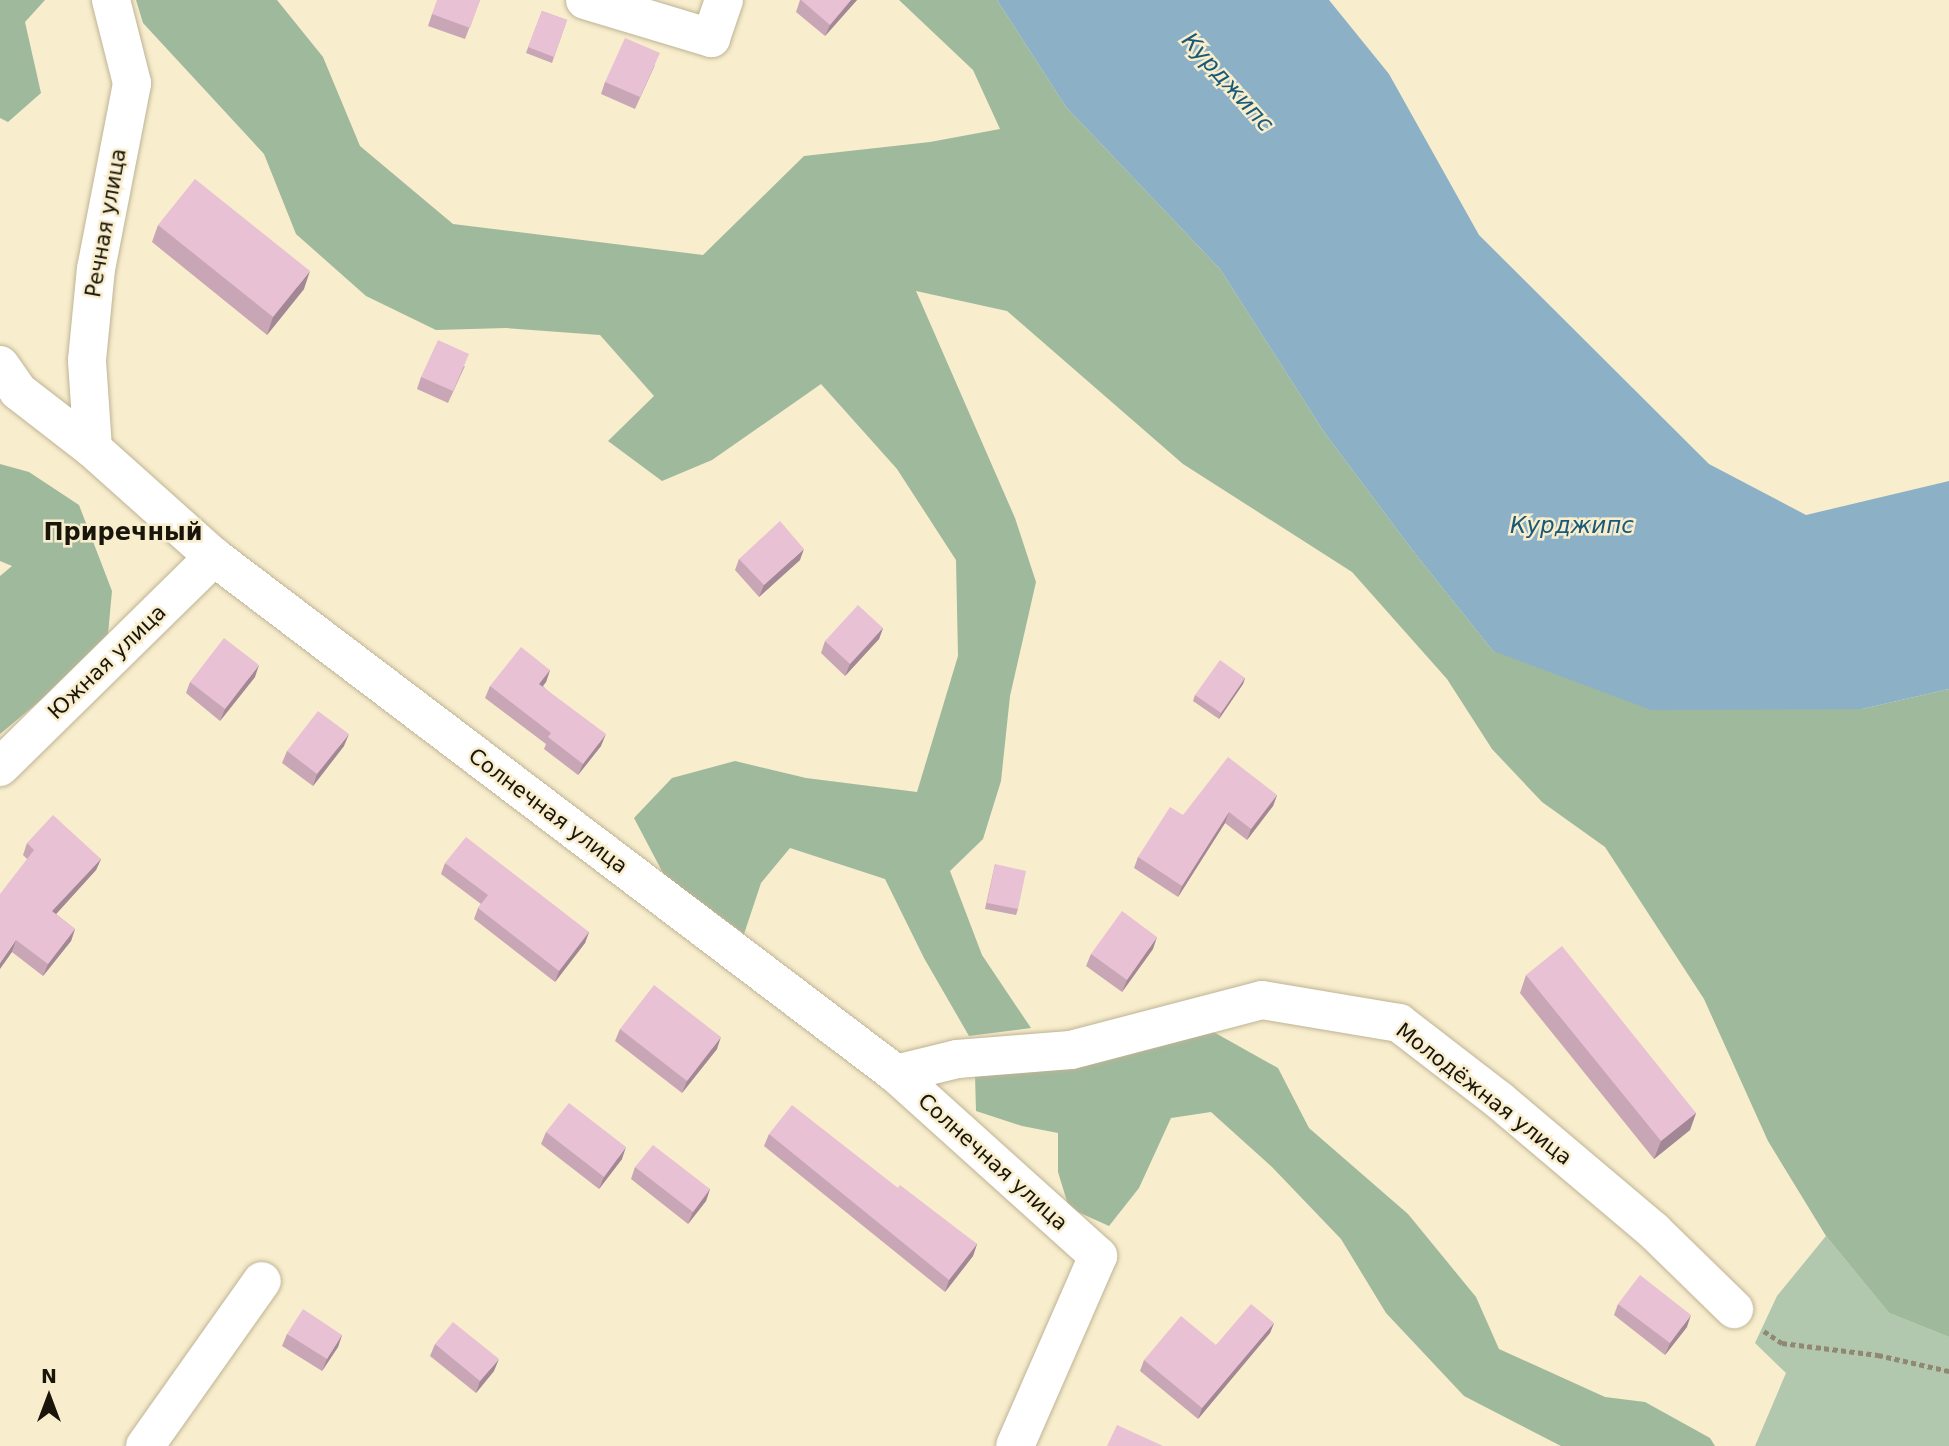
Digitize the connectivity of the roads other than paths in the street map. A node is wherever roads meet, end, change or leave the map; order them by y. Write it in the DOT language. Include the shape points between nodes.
graph roads {
  1 [pos="111,0"];
  2 [pos="585,0"];
  3 [pos="724,0"];
  4 [pos="0,365"];
  5 [pos="93,449"];
  6 [pos="214,557"];
  7 [pos="0,767"];
  8 [pos="896,1074"];
  9 [pos="262,1281"];
  10 [pos="1734,1310"];
  11 [pos="145,1446"];
  12 [pos="1015,1446"];
  1 -- 5 [label="street, Речная улица" via="132,83 96,269 87,360"];
  2 -- 3 [label="street" via="711,38"];
  4 -- 5 [label="street, Солнечная улица" via="18,390"];
  5 -- 6 [label="street, Солнечная улица"];
  6 -- 7 [label="street, Южная улица"];
  6 -- 8 [label="street, Солнечная улица"];
  8 -- 10 [label="street, Молодёжная улица" via="957,1059 1071,1050 1262,1000 1399,1023 1644,1222"];
  8 -- 12 [label="street, Солнечная улица" via="1098,1256"];
  9 -- 11 [label="street"];
}
